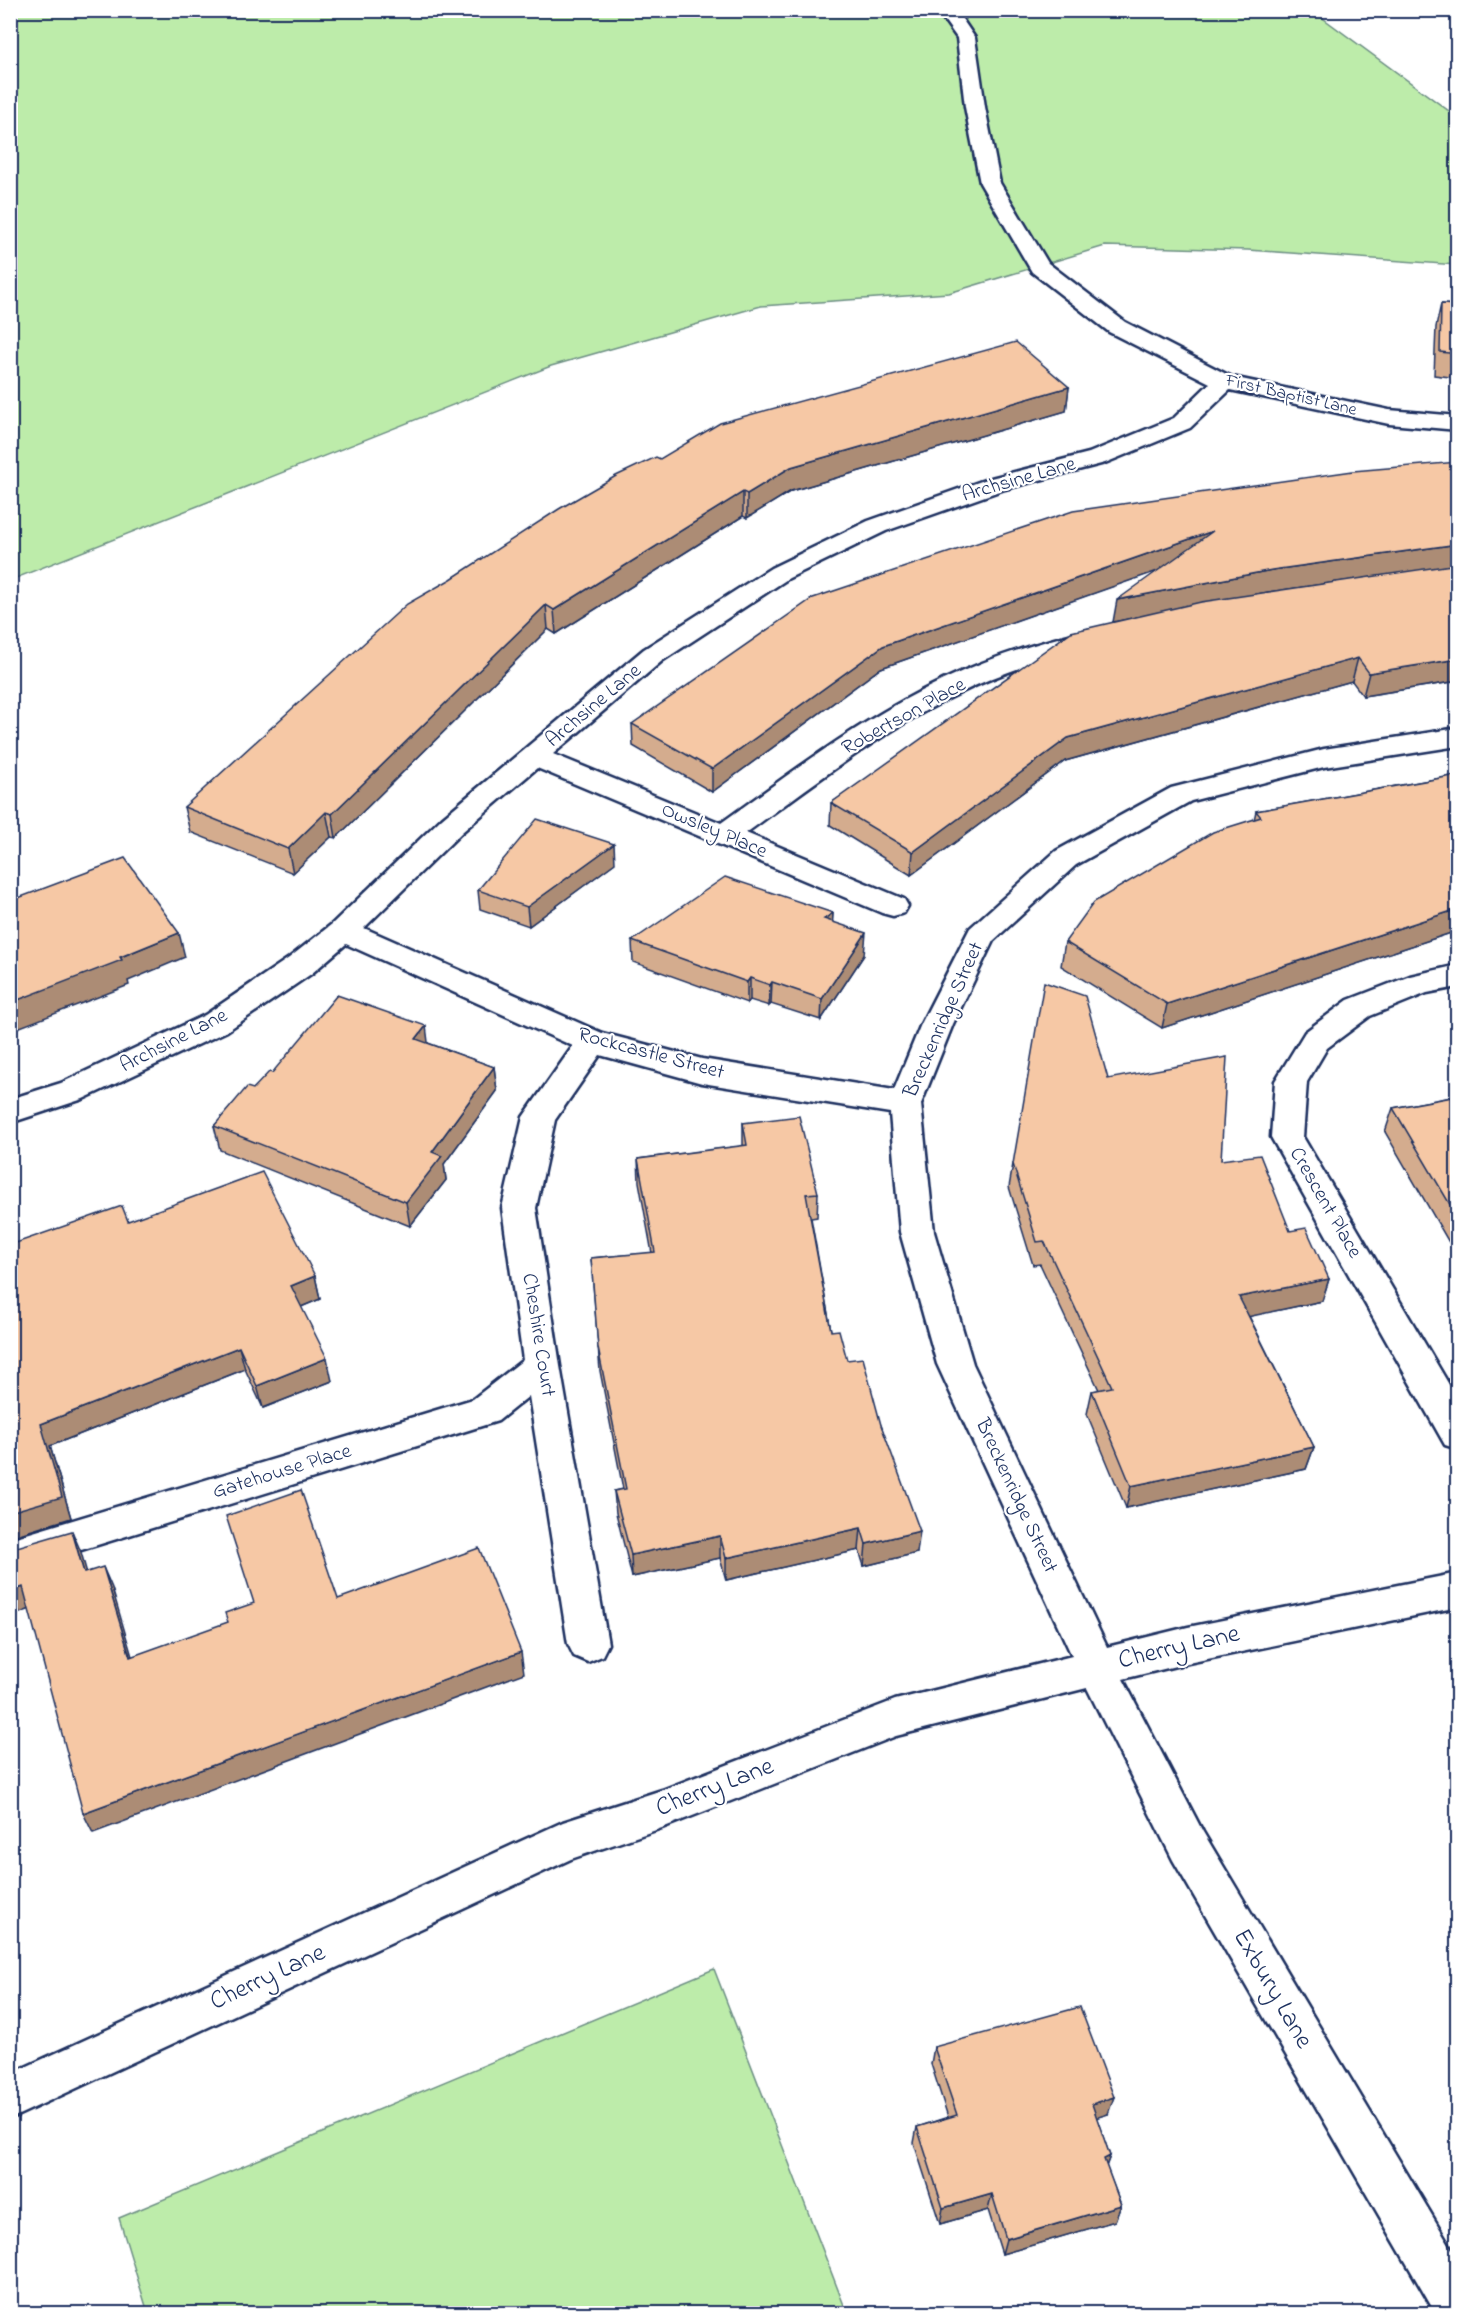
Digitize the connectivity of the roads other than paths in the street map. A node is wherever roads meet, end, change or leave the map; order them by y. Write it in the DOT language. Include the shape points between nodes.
graph roads {
  1 [pos="946,10"];
  2 [pos="1225,382"];
  3 [pos="1458,423"];
  4 [pos="1118,630"];
  5 [pos="1458,737"];
  6 [pos="534,756"];
  7 [pos="724,835"];
  8 [pos="893,906"];
  9 [pos="343,931"];
  10 [pos="1458,976"];
  11 [pos="593,1042"];
  12 [pos="905,1104"];
  13 [pos="10,1112"];
  14 [pos="542,1366"];
  15 [pos="1458,1434"];
  16 [pos="10,1556"];
  17 [pos="1458,1590"];
  18 [pos="588,1644"];
  19 [pos="1097,1668"];
  20 [pos="10,2097"];
  21 [pos="1458,2306"];
  1 -- 2 [label="street, First Baptist Lane" via="966,38 990,183 1041,267 1116,327"];
  2 -- 3 [label="street, First Baptist Lane" via="1389,417"];
  2 -- 6 [label="street, Archsine Lane" via="1182,423 1096,458 996,484 877,526 780,573 653,655"];
  4 -- 7 [label="street, Robertson Place" via="1016,659 935,694 847,747"];
  5 -- 12 [label="street, Breckenridge Street" via="1324,758 1181,794 1066,858 981,935 937,1024"];
  6 -- 7 [label="street, Owsley Place"];
  6 -- 9 [label="street, Archsine Lane" via="452,825"];
  7 -- 8 [label="street, Owsley Place"];
  9 -- 11 [label="street, Rockcastle Street"];
  9 -- 13 [label="street, Archsine Lane" via="300,966 216,1023 72,1091"];
  10 -- 15 [label="street, Crescent Place" via="1422,984 1359,1008 1316,1040 1291,1081 1287,1137"];
  11 -- 12 [label="street, Rockcastle Street" via="702,1071"];
  11 -- 14 [label="street, Cheshire Court" via="538,1118 519,1208"];
  12 -- 19 [label="street, Breckenridge Street" via="917,1232 955,1364"];
  14 -- 16 [label="street, Gatehouse Place" via="485,1410"];
  14 -- 18 [label="street, Cheshire Court"];
  17 -- 19 [label="street, Cherry Lane" via="1188,1645"];
  19 -- 20 [label="street, Cherry Lane" via="895,1718 662,1809 563,1842"];
  19 -- 21 [label="street, Exbury Lane" via="1188,1846"];
}
